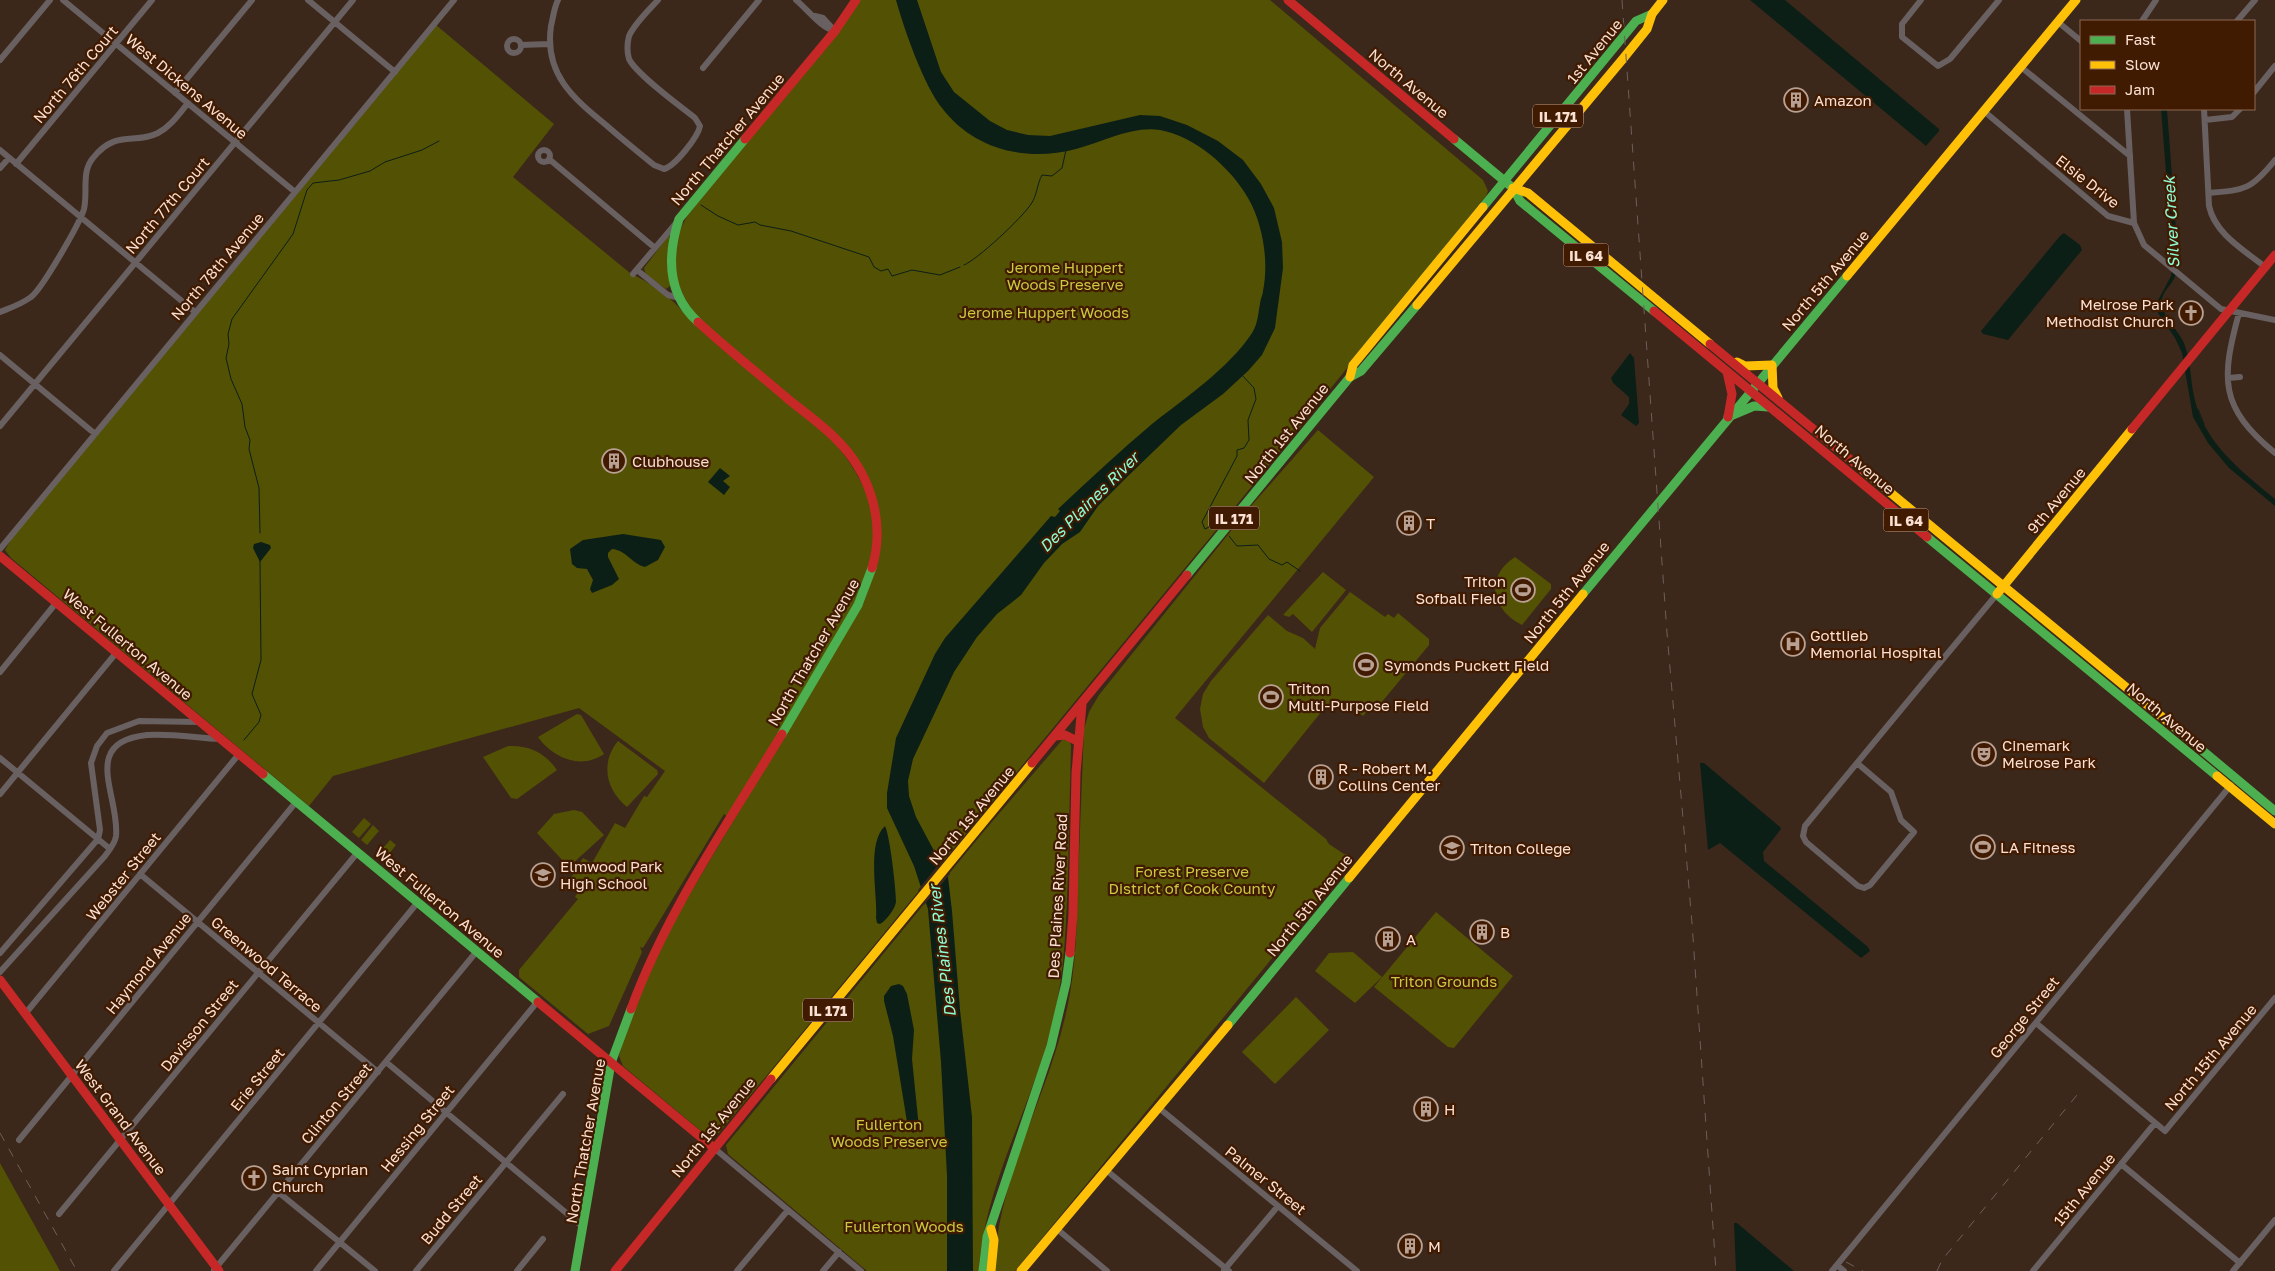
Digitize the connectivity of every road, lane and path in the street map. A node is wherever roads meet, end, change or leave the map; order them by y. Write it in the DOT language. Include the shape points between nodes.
graph roads {
  1 [pos="50,0"];
  2 [pos="63,0"];
  3 [pos="152,0"];
  4 [pos="252,0"];
  5 [pos="308,0"];
  6 [pos="353,0"];
  7 [pos="454,0"];
  8 [pos="658,0"];
  9 [pos="759,0"];
  10 [pos="796,0"];
  11 [pos="856,0"];
  12 [pos="1288,0"];
  13 [pos="1663,0"];
  14 [pos="1921,0"];
  15 [pos="1999,0"];
  16 [pos="2076,0"];
  17 [pos="2156,0"];
  18 [pos="2255,0"];
  19 [pos="556,1"];
  20 [pos="1652,14"];
  21 [pos="2143,20"];
  22 [pos="2238,20"];
  23 [pos="335,22"];
  24 [pos="2058,22"];
  25 [pos="835,31"];
  26 [pos="2080,40"];
  27 [pos="116,43"];
  28 [pos="550,44"];
  29 [pos="521,45"];
  30 [pos="0,60"];
  31 [pos="2275,66"];
  32 [pos="2022,67"];
  33 [pos="703,68"];
  34 [pos="395,72"];
  35 [pos="2255,91"];
  36 [pos="175,93"];
  37 [pos="188,103"];
  38 [pos="2127,110"];
  39 [pos="2204,110"];
  40 [pos="2239,110"];
  41 [pos="1984,112"];
  42 [pos="2204,120"];
  43 [pos="235,142"];
  44 [pos="0,150"];
  45 [pos="2130,156"];
  46 [pos="9,158"];
  47 [pos="549,159"];
  48 [pos="2275,160"];
  49 [pos="16,164"];
  50 [pos="0,168"];
  51 [pos="1504,181"];
  52 [pos="1513,188"];
  53 [pos="295,192"];
  54 [pos="2209,193"];
  55 [pos="81,218"];
  56 [pos="679,219"];
  57 [pos="2134,223"];
  58 [pos="655,248"];
  59 [pos="2274,256"];
  60 [pos="136,263"];
  61 [pos="2265,267"];
  62 [pos="679,298"];
  63 [pos="0,312"];
  64 [pos="195,312"];
  65 [pos="2228,312"];
  66 [pos="2239,313"];
  67 [pos="2275,320"];
  68 [pos="0,355"];
  69 [pos="1725,356"];
  70 [pos="1772,365"];
  71 [pos="1726,370"];
  72 [pos="1350,377"];
  73 [pos="2240,377"];
  74 [pos="2228,378"];
  75 [pos="1757,382"];
  76 [pos="35,384"];
  77 [pos="1750,390"];
  78 [pos="1783,403"];
  79 [pos="1771,408"];
  80 [pos="1728,417"];
  81 [pos="0,426"];
  82 [pos="94,433"];
  83 [pos="2275,453"];
  84 [pos="0,549"];
  85 [pos="0,556"];
  86 [pos="2003,586"];
  87 [pos="1997,594"];
  88 [pos="56,603"];
  89 [pos="116,652"];
  90 [pos="0,672"];
  91 [pos="1082,704"];
  92 [pos="200,722"];
  93 [pos="1055,736"];
  94 [pos="220,739"];
  95 [pos="1077,742"];
  96 [pos="239,754"];
  97 [pos="0,758"];
  98 [pos="1857,763"];
  99 [pos="18,772"];
  100 [pos="2236,779"];
  101 [pos="2230,787"];
  102 [pos="0,794"];
  103 [pos="296,802"];
  104 [pos="2275,811"];
  105 [pos="2275,824"];
  106 [pos="98,839"];
  107 [pos="110,849"];
  108 [pos="358,852"];
  109 [pos="140,874"];
  110 [pos="418,902"];
  111 [pos="197,922"];
  112 [pos="477,951"];
  113 [pos="0,953"];
  114 [pos="0,972"];
  115 [pos="258,972"];
  116 [pos="0,980"];
  117 [pos="2275,998"];
  118 [pos="538,1001"];
  119 [pos="25,1014"];
  120 [pos="319,1023"];
  121 [pos="2036,1023"];
  122 [pos="386,1062"];
  123 [pos="611,1063"];
  124 [pos="378,1072"];
  125 [pos="72,1075"];
  126 [pos="563,1094"];
  127 [pos="1159,1108"];
  128 [pos="446,1112"];
  129 [pos="2155,1123"];
  130 [pos="120,1139"];
  131 [pos="19,1140"];
  132 [pos="714,1148"];
  133 [pos="506,1163"];
  134 [pos="2121,1164"];
  135 [pos="1106,1170"];
  136 [pos="278,1192"];
  137 [pos="170,1204"];
  138 [pos="1278,1206"];
  139 [pos="788,1210"];
  140 [pos="59,1214"];
  141 [pos="2275,1220"];
  142 [pos="583,1227"];
  143 [pos="991,1229"];
  144 [pos="1057,1230"];
  145 [pos="543,1239"];
  146 [pos="339,1242"];
  147 [pos="839,1252"];
  148 [pos="2240,1262"];
  149 [pos="1837,1265"];
  150 [pos="217,1270"];
  151 [pos="1226,1270"];
  152 [pos="114,1271"];
  153 [pos="316,1271"];
  154 [pos="375,1271"];
  155 [pos="416,1271"];
  156 [pos="517,1271"];
  157 [pos="576,1271"];
  158 [pos="614,1271"];
  159 [pos="738,1271"];
  160 [pos="823,1271"];
  161 [pos="861,1271"];
  162 [pos="983,1271"];
  163 [pos="991,1271"];
  164 [pos="1022,1271"];
  165 [pos="1108,1271"];
  166 [pos="1357,1271"];
  167 [pos="1832,1271"];
  168 [pos="1844,1271"];
  169 [pos="2033,1271"];
  170 [pos="2234,1271"];
  1 -- 30 [label="street"];
  2 -- 27 [label="street, West Dickens Avenue"];
  3 -- 27 [label="street, North 76th Court"];
  4 -- 36 [label="street"];
  5 -- 23 [label="street"];
  6 -- 23 [label="street, North 77th Court"];
  7 -- 34 [label="street, North 78th Avenue"];
  8 -- 28 [label="street" via="635,27 627,44 630,60 700,126 697,135 672,165 664,169 571,95 558,74"];
  9 -- 33 [label="street"];
  10 -- 25 [label="street" via="815,16 823,18"];
  11 -- 25 [label="main road, North Thatcher Avenue"];
  12 -- 51 [label="main road, North Avenue / IL 64"];
  13 -- 20 [label="main road, 1st Avenue / IL 171"];
  14 -- 15 [label="street" via="1901,27 1904,41 1934,64 1943,65"];
  16 -- 24 [label="main road, North 5th Avenue"];
  17 -- 21 [label="street"];
  18 -- 22 [label="street"];
  19 -- 28 [label="street"];
  20 -- 51 [label="main road, 1st Avenue / IL 171" via="1636,21"];
  20 -- 52 [label="main road, 1st Avenue / IL 171" via="1647,29"];
  23 -- 34 [label="street"];
  23 -- 43 [label="street, North 77th Court"];
  24 -- 26 [label="street"];
  24 -- 32 [label="main road, North 5th Avenue"];
  25 -- 56 [label="main road, North Thatcher Avenue"];
  27 -- 36 [label="street, West Dickens Avenue"];
  27 -- 49 [label="street, North 76th Court"];
  28 -- 29 [label="street"];
  31 -- 35 [label="street"];
  32 -- 41 [label="main road, North 5th Avenue"];
  32 -- 45 [label="street"];
  34 -- 53 [label="street, North 78th Avenue"];
  36 -- 37 [label="street, West Dickens Avenue"];
  37 -- 43 [label="street, West Dickens Avenue"];
  37 -- 55 [label="street" via="165,128 150,136 119,139 93,157 86,170 86,200"];
  38 -- 45 [label="street"];
  39 -- 42 [label="street"];
  40 -- 42 [label="street" via="2232,117"];
  41 -- 57 [label="street, Elsie Drive" via="2108,216"];
  41 -- 70 [label="main road, North 5th Avenue"];
  42 -- 54 [label="street"];
  43 -- 53 [label="street, West Dickens Avenue"];
  43 -- 60 [label="street, North 77th Court"];
  44 -- 46 [label="street"];
  45 -- 57 [label="street"];
  46 -- 49 [label="street"];
  46 -- 50 [label="street"];
  47 -- 58 [label="street"];
  48 -- 54 [label="street" via="2259,179 2246,188"];
  49 -- 55 [label="street"];
  51 -- 52 [label="main road, North Avenue / IL 64"];
  51 -- 72 [label="main road, North 1st Avenue / IL 171" via="1354,366"];
  52 -- 69 [label="main road, North Avenue / IL 64" via="1528,193"];
  52 -- 71 [label="main road, North Avenue / IL 64" via="1520,201"];
  52 -- 72 [label="main road, North 1st Avenue / IL 171" via="1361,371"];
  53 -- 64 [label="street, North 78th Avenue"];
  54 -- 61 [label="street" via="2212,218 2219,229"];
  55 -- 60 [label="street"];
  55 -- 63 [label="street" via="35,293"];
  56 -- 58 [label="street"];
  56 -- 62 [label="main road, North Thatcher Avenue" via="672,239 669,266"];
  57 -- 65 [label="street" via="2144,245 2221,310"];
  58 -- 62 [label="street" via="635,272 668,295"];
  59 -- 61 [label="main road, 9th Avenue"];
  60 -- 64 [label="street"];
  60 -- 76 [label="street, North 77th Court"];
  61 -- 65 [label="main road, 9th Avenue"];
  62 -- 123 [label="main road, North Thatcher Avenue" via="703,326 827,430 848,453 864,478 873,503 877,530 875,560 857,609 671,919 639,987"];
  64 -- 82 [label="street, North 78th Avenue"];
  65 -- 66 [label="street"];
  65 -- 86 [label="main road, 9th Avenue"];
  66 -- 67 [label="street"];
  66 -- 74 [label="street" via="2229,349"];
  68 -- 76 [label="street"];
  69 -- 70 [label="main road" via="1745,366"];
  69 -- 75 [label="main road, North Avenue / IL 64"];
  70 -- 75 [label="main road, North 5th Avenue"];
  70 -- 78 [label="main road" via="1773,388"];
  71 -- 77 [label="main road, North Avenue / IL 64"];
  71 -- 80 [label="main road" via="1732,391"];
  72 -- 91 [label="main road, North 1st Avenue / IL 171"];
  73 -- 74 [label="street"];
  74 -- 83 [label="street" via="2230,393 2242,421"];
  75 -- 77 [label="main road, North 5th Avenue"];
  75 -- 78 [label="main road, North Avenue / IL 64"];
  76 -- 81 [label="street, North 77th Court"];
  76 -- 82 [label="street"];
  77 -- 79 [label="main road, North Avenue / IL 64"];
  77 -- 80 [label="main road, North 5th Avenue"];
  78 -- 86 [label="main road, North Avenue / IL 64"];
  79 -- 80 [label="main road" via="1754,406"];
  79 -- 87 [label="main road, North Avenue / IL 64"];
  80 -- 127 [label="main road, North 5th Avenue"];
  82 -- 84 [label="street, North 78th Avenue"];
  85 -- 88 [label="main road, West Fullerton Avenue"];
  86 -- 87 [label="main road, 9th Avenue"];
  86 -- 100 [label="main road, North Avenue / IL 64"];
  87 -- 98 [label="street, 9th Avenue"];
  87 -- 101 [label="main road, North Avenue / IL 64"];
  88 -- 89 [label="main road, West Fullerton Avenue"];
  88 -- 90 [label="street"];
  89 -- 92 [label="main road, West Fullerton Avenue"];
  89 -- 99 [label="street"];
  91 -- 93 [label="main road, North 1st Avenue / IL 171"];
  91 -- 95 [label="main road, Des Plaines River Road"];
  92 -- 94 [label="main road, West Fullerton Avenue"];
  92 -- 106 [label="street" via="139,722 107,733 97,746 91,763 100,830"];
  93 -- 95 [label="main road" via="1065,735"];
  93 -- 132 [label="main road, North 1st Avenue / IL 171"];
  94 -- 96 [label="main road, West Fullerton Avenue"];
  94 -- 107 [label="street" via="149,735 116,745 107,764 116,826 116,837"];
  95 -- 143 [label="main road, Des Plaines River Road" via="1071,941 1062,1006 1052,1048 1011,1160"];
  96 -- 103 [label="main road, West Fullerton Avenue"];
  96 -- 109 [label="street, Webster Street"];
  97 -- 99 [label="street"];
  98 -- 98 [label="street, 9th Avenue" via="1805,826 1803,836 1806,842 1864,888 1914,832 1901,820 1891,792"];
  99 -- 102 [label="street"];
  99 -- 106 [label="street"];
  100 -- 101 [label="street, George Street"];
  100 -- 104 [label="main road, North Avenue / IL 64"];
  101 -- 105 [label="main road, North Avenue / IL 64"];
  101 -- 121 [label="street, George Street"];
  103 -- 108 [label="main road, West Fullerton Avenue"];
  103 -- 111 [label="street, Haymond Avenue"];
  106 -- 107 [label="street"];
  106 -- 113 [label="street"];
  107 -- 114 [label="street"];
  108 -- 110 [label="main road, West Fullerton Avenue"];
  108 -- 115 [label="street, Davisson Street"];
  109 -- 111 [label="street, Greenwood Terrace"];
  109 -- 119 [label="street, Webster Street"];
  110 -- 112 [label="main road, West Fullerton Avenue"];
  110 -- 120 [label="street, Erie Street"];
  111 -- 115 [label="street, Greenwood Terrace"];
  111 -- 125 [label="street, Haymond Avenue"];
  112 -- 118 [label="main road, West Fullerton Avenue"];
  112 -- 122 [label="street, Clinton Street"];
  115 -- 120 [label="street, Greenwood Terrace"];
  115 -- 130 [label="street, Davisson Street"];
  116 -- 119 [label="main road, West Grand Avenue"];
  117 -- 129 [label="street, North 15th Avenue" via="2165,1131"];
  118 -- 123 [label="main road, West Fullerton Avenue"];
  118 -- 128 [label="street, Hessing Street"];
  119 -- 125 [label="main road, West Grand Avenue"];
  120 -- 124 [label="street, Greenwood Terrace"];
  120 -- 137 [label="street, Erie Street"];
  121 -- 129 [label="street"];
  121 -- 149 [label="street, George Street"];
  122 -- 124 [label="street, Clinton Street"];
  122 -- 128 [label="street"];
  123 -- 132 [label="main road, West Fullerton Avenue"];
  123 -- 142 [label="main road, North Thatcher Avenue"];
  124 -- 136 [label="street, Clinton Street"];
  125 -- 130 [label="main road, West Grand Avenue"];
  125 -- 131 [label="street, Haymond Avenue"];
  126 -- 133 [label="street, Budd Street"];
  127 -- 135 [label="main road, North 5th Avenue"];
  127 -- 138 [label="street, Palmer Street"];
  128 -- 133 [label="street"];
  128 -- 146 [label="street, Hessing Street"];
  129 -- 134 [label="street, 15th Avenue"];
  130 -- 137 [label="main road, West Grand Avenue"];
  130 -- 140 [label="street, Davisson Street"];
  132 -- 139 [label="street, West Fullerton Avenue"];
  132 -- 158 [label="main road, North 1st Avenue / IL 171"];
  133 -- 142 [label="street"];
  133 -- 155 [label="street, Budd Street"];
  134 -- 148 [label="street"];
  134 -- 169 [label="street, 15th Avenue"];
  135 -- 144 [label="main road, North 5th Avenue"];
  135 -- 151 [label="street"];
  136 -- 146 [label="street"];
  136 -- 150 [label="street, Clinton Street"];
  137 -- 150 [label="main road, West Grand Avenue"];
  137 -- 152 [label="street, Erie Street"];
  138 -- 151 [label="street"];
  138 -- 166 [label="street, Palmer Street"];
  139 -- 147 [label="street, West Fullerton Avenue"];
  139 -- 159 [label="street"];
  141 -- 148 [label="street"];
  142 -- 157 [label="main road, North Thatcher Avenue"];
  143 -- 162 [label="main road, Des Plaines River Road" via="987,1236"];
  143 -- 163 [label="main road, Des Plaines River Road" via="994,1240"];
  144 -- 164 [label="main road, North 5th Avenue"];
  144 -- 165 [label="street"];
  145 -- 156 [label="street"];
  146 -- 153 [label="street, Hessing Street"];
  146 -- 154 [label="street"];
  147 -- 160 [label="street"];
  147 -- 161 [label="street, West Fullerton Avenue"];
  148 -- 170 [label="street"];
  149 -- 167 [label="street, George Street"];
  149 -- 168 [label="street"];
}
